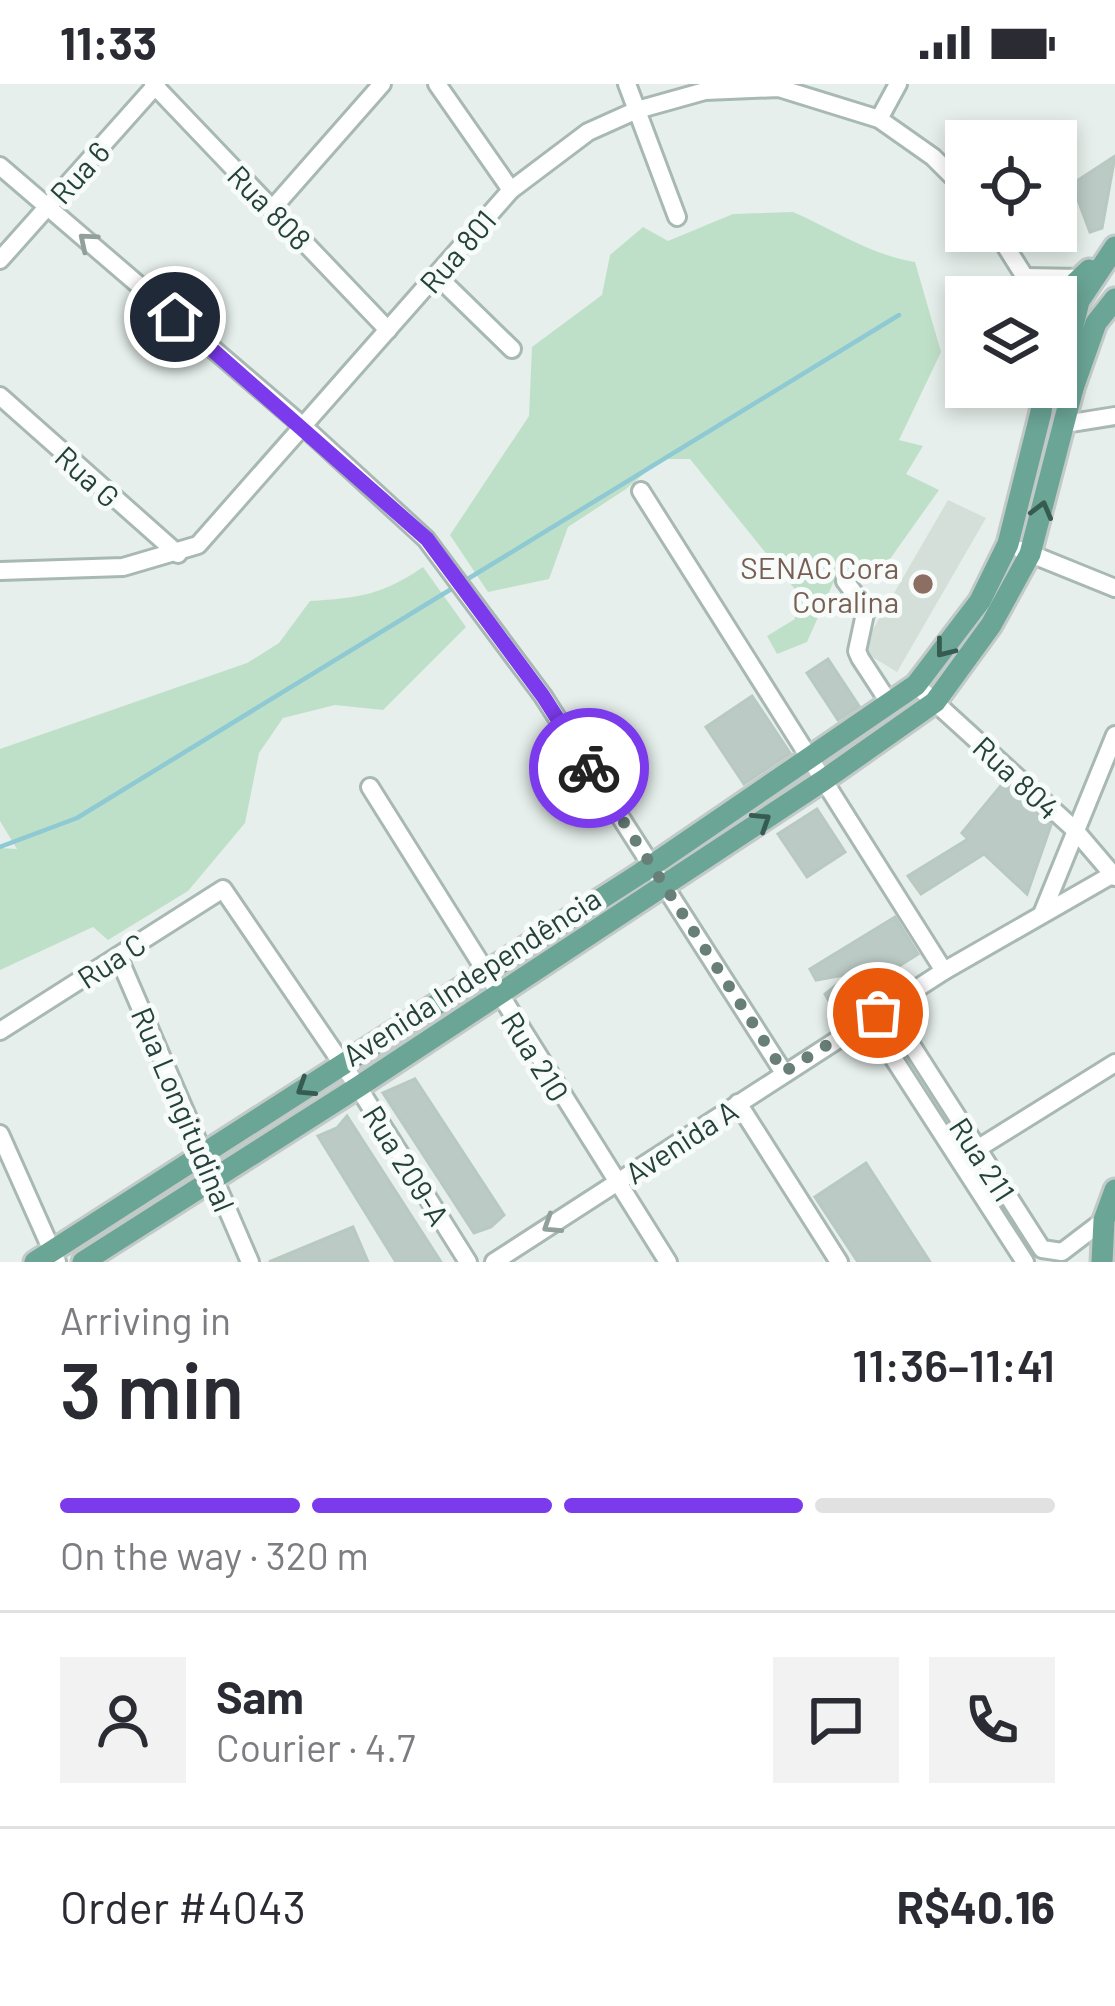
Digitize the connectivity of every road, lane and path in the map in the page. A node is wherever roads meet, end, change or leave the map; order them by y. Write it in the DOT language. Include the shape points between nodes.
graph roads {
  1 [pos="382,84"];
  2 [pos="437,84"];
  3 [pos="627,84"];
  4 [pos="898,84"];
  5 [pos="155,85"];
  6 [pos="779,86"];
  7 [pos="637,110"];
  8 [pos="879,119"];
  9 [pos="0,166"];
  10 [pos="945,170"];
  11 [pos="511,190"];
  12 [pos="47,208"];
  13 [pos="272,209"];
  14 [pos="677,217"];
  15 [pos="1115,246"];
  16 [pos="0,260"];
  17 [pos="436,275"];
  18 [pos="1077,278"];
  19 [pos="1082,278"];
  20 [pos="1077,282"];
  21 [pos="1115,299"];
  22 [pos="1077,309"];
  23 [pos="388,330"];
  24 [pos="512,349"];
  25 [pos="1077,374"];
  26 [pos="1077,392"];
  27 [pos="0,396"];
  28 [pos="1042,408"];
  29 [pos="1068,408"];
  30 [pos="1108,416"];
  31 [pos="1065,424"];
  32 [pos="303,427"];
  33 [pos="641,490"];
  34 [pos="1008,544"];
  35 [pos="178,554"];
  36 [pos="1030,554"];
  37 [pos="0,572"];
  38 [pos="845,581"];
  39 [pos="1115,588"];
  40 [pos="916,685"];
  41 [pos="935,702"];
  42 [pos="890,704"];
  43 [pos="1115,735"];
  44 [pos="811,760"];
  45 [pos="824,780"];
  46 [pos="370,787"];
  47 [pos="1074,829"];
  48 [pos="1114,875"];
  49 [pos="658,876"];
  50 [pos="223,889"];
  51 [pos="1042,914"];
  52 [pos="118,956"];
  53 [pos="944,971"];
  54 [pos="491,985"];
  55 [pos="887,1007"];
  56 [pos="868,1019"];
  57 [pos="0,1031"];
  58 [pos="1115,1063"];
  59 [pos="340,1065"];
  60 [pos="784,1072"];
  61 [pos="358,1087"];
  62 [pos="738,1103"];
  63 [pos="0,1134"];
  64 [pos="976,1150"];
  65 [pos="203,1153"];
  66 [pos="958,1161"];
  67 [pos="214,1177"];
  68 [pos="617,1184"];
  69 [pos="1115,1190"];
  70 [pos="1104,1220"];
  71 [pos="1063,1257"];
  72 [pos="48,1258"];
  73 [pos="498,1261"];
  74 [pos="83,1262"];
  75 [pos="250,1262"];
  76 [pos="468,1262"];
  77 [pos="668,1262"];
  78 [pos="839,1262"];
  79 [pos="1025,1262"];
  80 [pos="1102,1262"];
  1 -- 13 [label="street"];
  2 -- 11 [label="street"];
  3 -- 7 [label="street"];
  4 -- 8 [label="street"];
  5 -- 12 [label="street, Rua 6"];
  5 -- 13 [label="street, Rua 808"];
  6 -- 7 [label="street, Rua 801" via="705,92"];
  6 -- 8 [label="street, Rua 801"];
  7 -- 11 [label="street, Rua 801" via="588,132"];
  7 -- 14 [label="street"];
  8 -- 10 [label="street, Rua 801"];
  9 -- 12 [label="street"];
  11 -- 17 [label="street, Rua 801"];
  12 -- 16 [label="street, Rua 6"];
  32 -- 12 [label="street, one-way"];
  13 -- 23 [label="street, Rua 808"];
  15 -- 19 [label="main road"];
  15 -- 22 [label="main road"];
  17 -- 23 [label="street, Rua 801"];
  17 -- 24 [label="street"];
  18 -- 19 [label="street"];
  19 -- 20 [label="main road"];
  21 -- 25 [label="main road, Avenida Independência" via="1096,323"];
  23 -- 32 [label="street, Rua 801"];
  26 -- 30 [label="street"];
  27 -- 35 [label="street, Rua G"];
  28 -- 34 [label="main road, Avenida Independência"];
  29 -- 31 [label="main road, Avenida Independência"];
  30 -- 31 [label="street"];
  36 -- 31 [label="main road, Avenida Independência, one-way"];
  32 -- 35 [label="street, Rua 801" via="198,545"];
  32 -- 49 [label="street" via="427,539 543,696"];
  33 -- 44 [label="street"];
  34 -- 36 [label="street"];
  34 -- 40 [label="main road, Avenida Independência, one-way" via="980,602"];
  35 -- 37 [label="street, Rua 801" via="123,567"];
  36 -- 39 [label="street"];
  36 -- 41 [label="main road, Avenida Independência" via="992,626"];
  38 -- 42 [label="street" via="866,609 857,651"];
  40 -- 41 [label="street, Rua 804"];
  40 -- 42 [label="main road, Avenida Independência"];
  41 -- 45 [label="main road, Avenida Independência"];
  41 -- 47 [label="street, Rua 804"];
  42 -- 44 [label="main road, Avenida Independência"];
  43 -- 47 [label="street"];
  44 -- 45 [label="street"];
  44 -- 49 [label="main road, Avenida Independência"];
  49 -- 45 [label="main road, Avenida Independência, one-way"];
  45 -- 53 [label="street"];
  46 -- 54 [label="street, Rua 210"];
  47 -- 48 [label="street, Rua 804"];
  47 -- 51 [label="street"];
  48 -- 51 [label="street, Avenida A"];
  49 -- 54 [label="main road, Avenida Independência"];
  49 -- 60 [label="street"];
  50 -- 52 [label="street, Rua C"];
  50 -- 59 [label="street, Rua 209-A"];
  51 -- 53 [label="street, Avenida A"];
  52 -- 57 [label="street, Rua C"];
  52 -- 65 [label="street, Rua Longitudinal"];
  53 -- 55 [label="street, Avenida A"];
  54 -- 59 [label="main road, Avenida Independência"];
  54 -- 61 [label="main road, Avenida Independência"];
  54 -- 68 [label="street, Rua 210"];
  55 -- 56 [label="street, Avenida A"];
  55 -- 64 [label="street, Rua 211"];
  56 -- 60 [label="street, Avenida A"];
  56 -- 66 [label="street, Rua 211"];
  58 -- 64 [label="street"];
  59 -- 61 [label="street, Rua 209-A"];
  59 -- 65 [label="main road, Avenida Independência, one-way"];
  60 -- 62 [label="street, Avenida A"];
  61 -- 67 [label="main road, Avenida Independência"];
  61 -- 76 [label="street, Rua 209-A"];
  62 -- 68 [label="street, Avenida A"];
  62 -- 78 [label="street"];
  63 -- 72 [label="street"];
  64 -- 66 [label="street"];
  64 -- 71 [label="street, Rua 211" via="1042,1249"];
  65 -- 67 [label="street, Rua Longitudinal"];
  65 -- 72 [label="main road, Avenida Independência"];
  66 -- 79 [label="street, Rua 211"];
  67 -- 74 [label="main road, Avenida Independência"];
  67 -- 75 [label="street, Rua Longitudinal"];
  68 -- 73 [label="street, Avenida A, one-way"];
  68 -- 77 [label="street, Rua 210"];
  69 -- 70 [label="main road"];
  70 -- 71 [label="street, Rua 211"];
  70 -- 80 [label="main road"];
}
